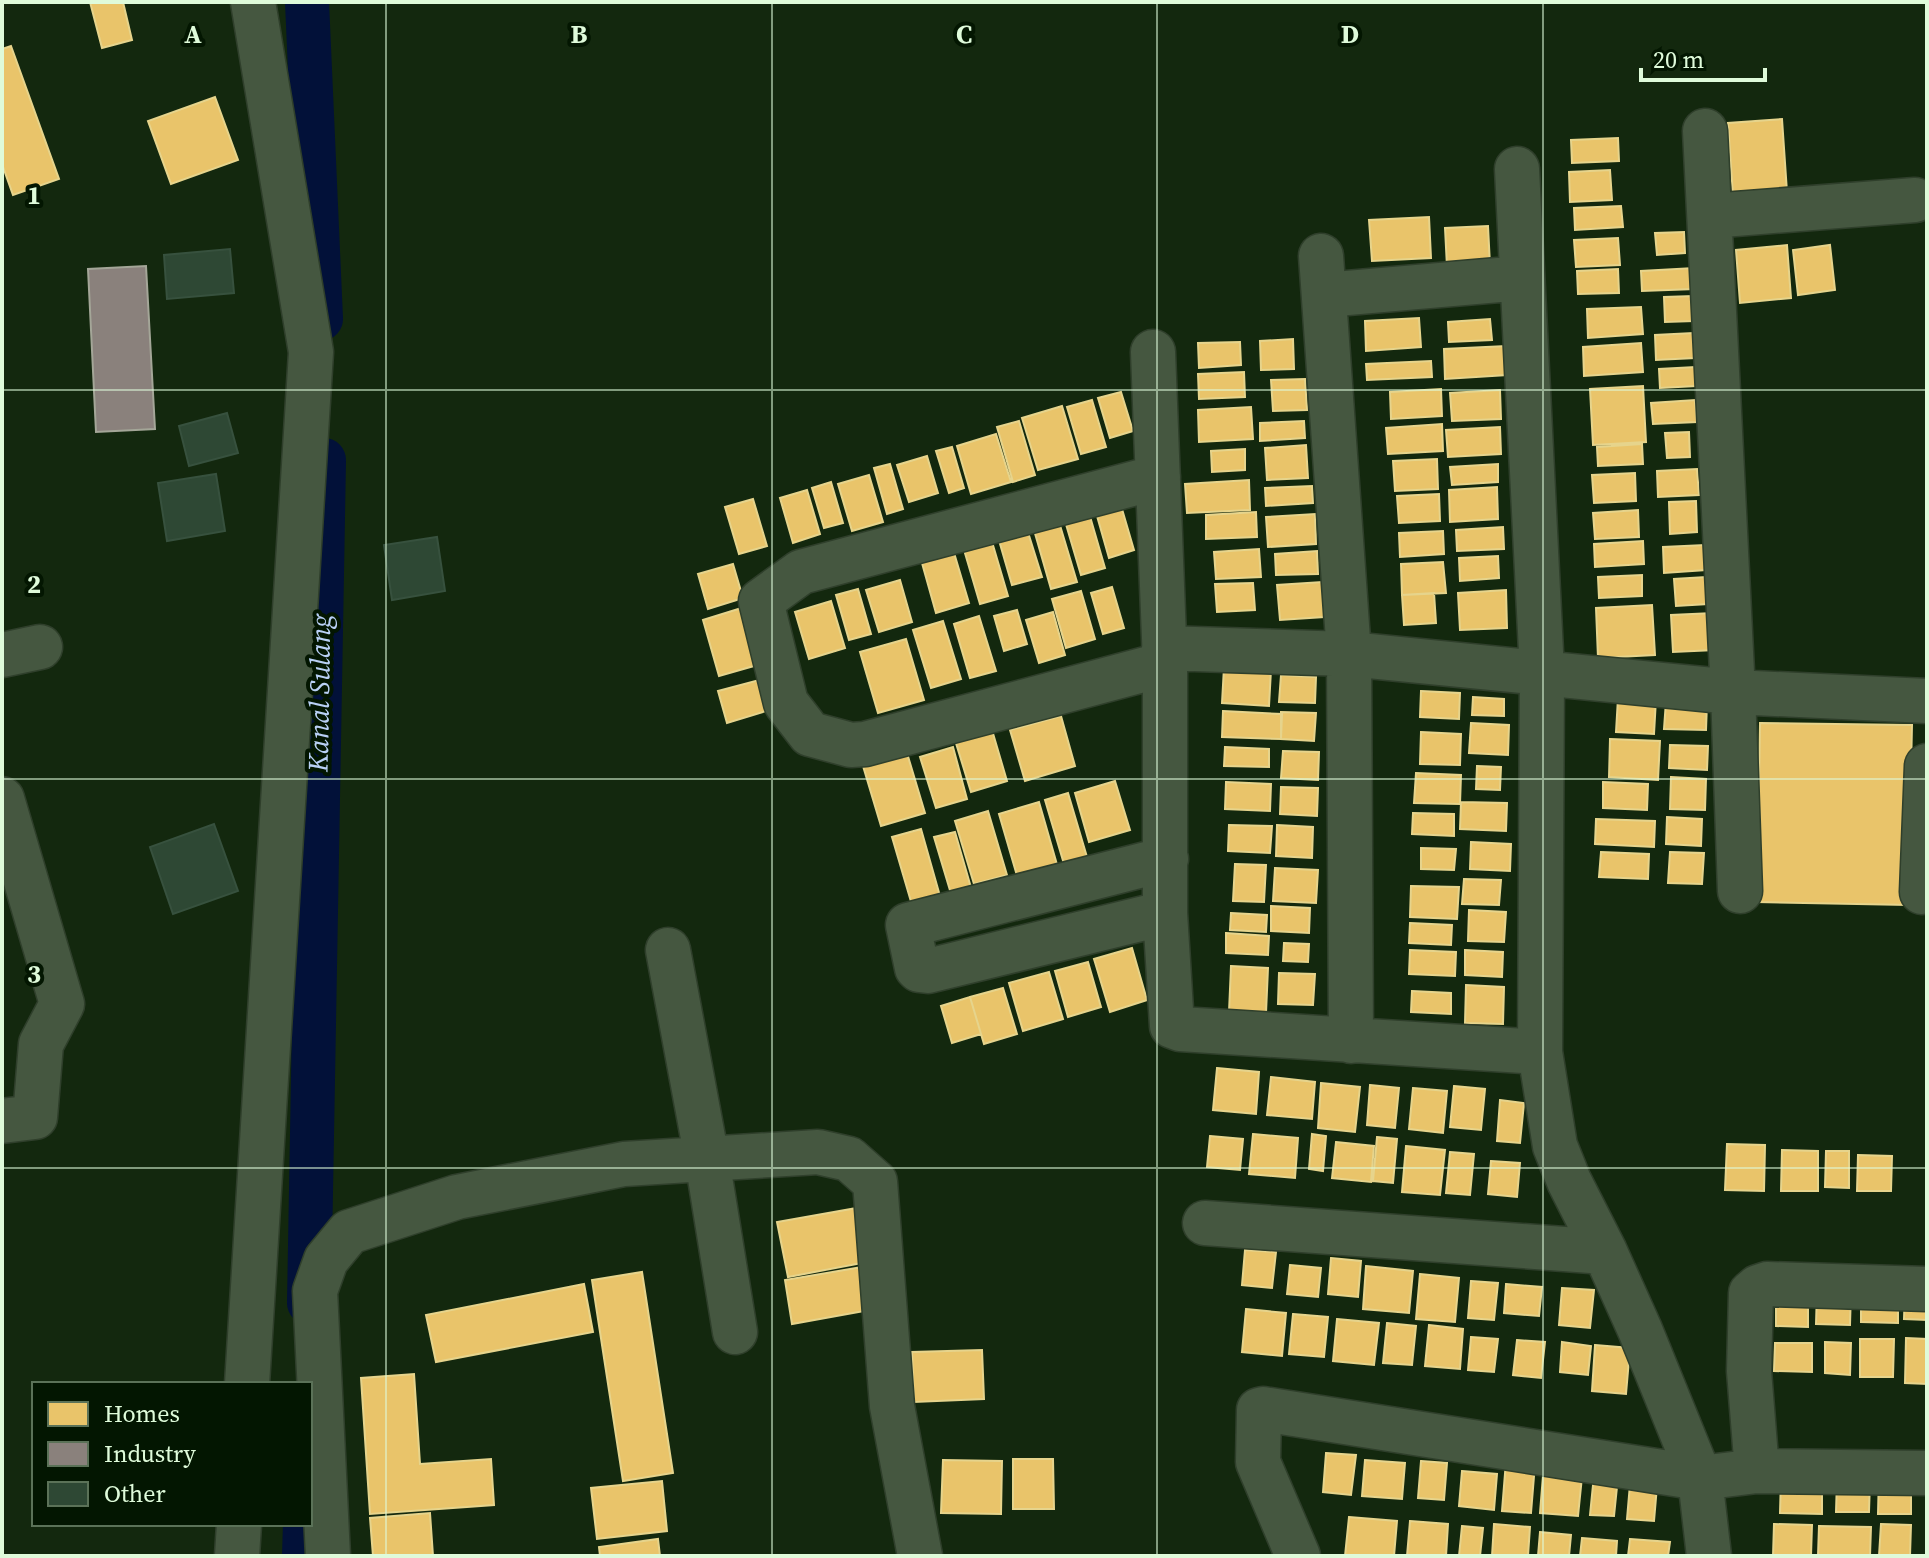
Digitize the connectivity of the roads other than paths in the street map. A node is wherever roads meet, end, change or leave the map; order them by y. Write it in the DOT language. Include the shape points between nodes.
graph roads {
  1 [pos="253,2"];
  2 [pos="1705,131"];
  3 [pos="1517,169"];
  4 [pos="1915,200"];
  5 [pos="1710,216"];
  6 [pos="1522,278"];
  7 [pos="1153,352"];
  8 [pos="1158,477"];
  9 [pos="1349,654"];
  10 [pos="1165,656"];
  11 [pos="1542,672"];
  12 [pos="1733,692"];
  13 [pos="1927,701"];
  14 [pos="1927,766"];
  15 [pos="2,799"];
  16 [pos="1166,859"];
  17 [pos="1740,891"];
  18 [pos="1922,892"];
  19 [pos="1165,913"];
  20 [pos="668,950"];
  21 [pos="1351,1041"];
  22 [pos="1540,1052"];
  23 [pos="2,1121"];
  24 [pos="707,1159"];
  25 [pos="1205,1223"];
  26 [pos="1605,1252"];
  27 [pos="1927,1289"];
  28 [pos="735,1332"];
  29 [pos="247,1382"];
  30 [pos="1757,1471"];
  31 [pos="1927,1473"];
  32 [pos="1700,1478"];
  33 [pos="239,1526"];
  34 [pos="237,1556"];
  35 [pos="328,1556"];
  36 [pos="920,1556"];
  37 [pos="1298,1556"];
  38 [pos="1709,1556"];
  1 -- 29 [label="street" via="311,352"];
  2 -- 5 [label="street"];
  3 -- 6 [label="street"];
  4 -- 5 [label="street"];
  5 -- 12 [label="street"];
  6 -- 9 [label="street" via="1322,275"];
  6 -- 11 [label="street"];
  7 -- 8 [label="street"];
  8 -- 10 [label="street"];
  8 -- 10 [label="street" via="801,572 761,601 786,703 810,734 851,745"];
  9 -- 10 [label="street"];
  9 -- 11 [label="street"];
  9 -- 21 [label="street"];
  10 -- 16 [label="street"];
  11 -- 12 [label="street"];
  11 -- 22 [label="street"];
  12 -- 13 [label="street"];
  12 -- 17 [label="street"];
  14 -- 18 [label="street"];
  15 -- 23 [label="street" via="62,1004 41,1044 35,1117"];
  16 -- 19 [label="street"];
  16 -- 19 [label="street" via="908,925 917,968 928,971"];
  19 -- 21 [label="street" via="1172,1026"];
  20 -- 24 [label="street"];
  21 -- 22 [label="street"];
  22 -- 26 [label="street" via="1555,1146"];
  24 -- 28 [label="street"];
  24 -- 35 [label="street" via="624,1164 457,1197 349,1232 326,1260 315,1291"];
  24 -- 36 [label="street" via="818,1152 849,1159 875,1182 892,1406"];
  25 -- 26 [label="street"];
  26 -- 32 [label="street"];
  27 -- 30 [label="street" via="1767,1284 1751,1293 1749,1371"];
  30 -- 31 [label="street"];
  30 -- 32 [label="street"];
  32 -- 37 [label="street" via="1259,1410 1258,1462"];
  32 -- 38 [label="street"];
  33 -- 34 [label="street"];
}
